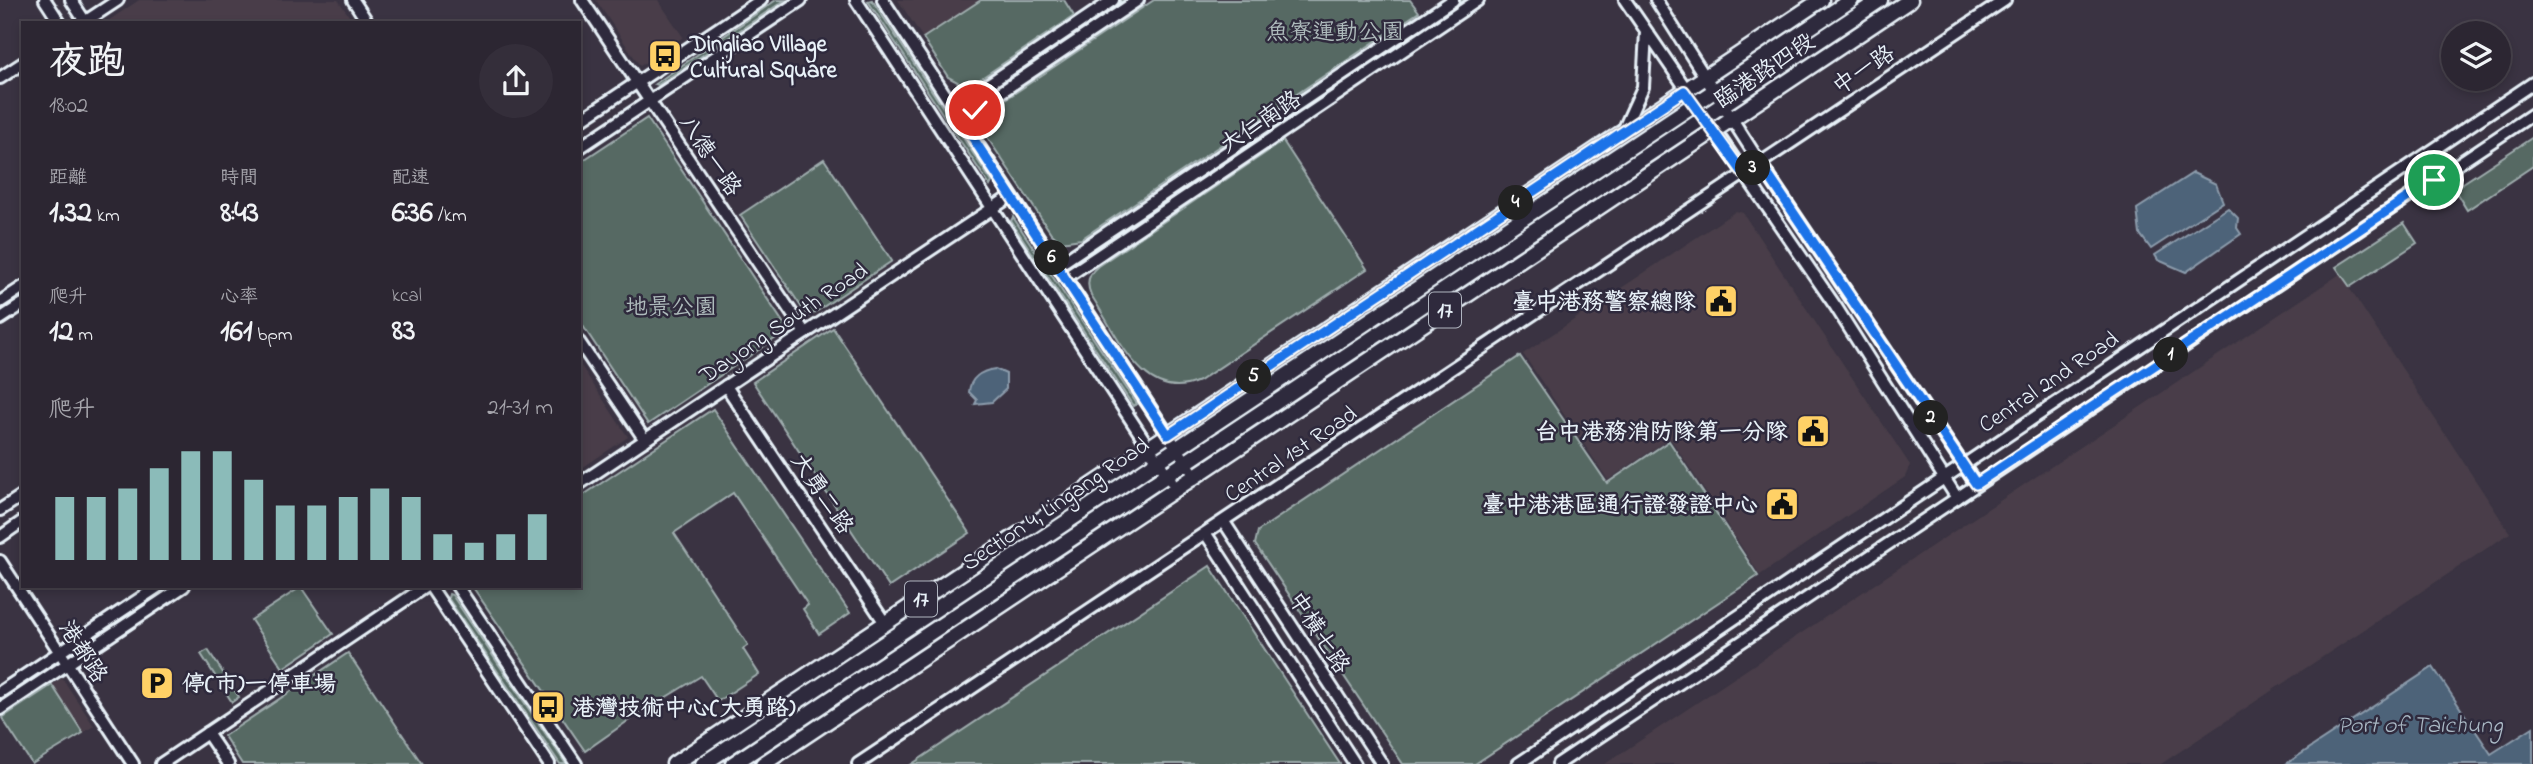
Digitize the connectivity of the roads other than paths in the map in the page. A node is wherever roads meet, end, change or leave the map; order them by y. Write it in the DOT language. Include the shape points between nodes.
graph roads {
  1 [pos="45,0"];
  2 [pos="71,0"];
  3 [pos="118,0"];
  4 [pos="353,0"];
  5 [pos="582,0"];
  6 [pos="761,0"];
  7 [pos="801,0"];
  8 [pos="856,0"];
  9 [pos="883,0"];
  10 [pos="1113,0"];
  11 [pos="1138,0"];
  12 [pos="1453,0"];
  13 [pos="1478,0"];
  14 [pos="1625,0"];
  15 [pos="1656,0"];
  16 [pos="1821,0"];
  17 [pos="1851,0"];
  18 [pos="1881,0"];
  19 [pos="1910,0"];
  20 [pos="2005,0"];
  21 [pos="59,21"];
  22 [pos="84,21"];
  23 [pos="86,21"];
  24 [pos="367,21"];
  25 [pos="1646,32"];
  26 [pos="21,64"];
  27 [pos="1706,76"];
  28 [pos="0,78"];
  29 [pos="637,83"];
  30 [pos="2533,83"];
  31 [pos="1716,90"];
  32 [pos="1684,91"];
  33 [pos="649,101"];
  34 [pos="1694,104"];
  35 [pos="1725,104"];
  36 [pos="953,108"];
  37 [pos="2533,114"];
  38 [pos="1703,118"];
  39 [pos="1734,118"];
  40 [pos="581,120"];
  41 [pos="961,120"];
  42 [pos="1713,132"];
  43 [pos="1622,133"];
  44 [pos="581,147"];
  45 [pos="1760,163"];
  46 [pos="1744,174"];
  47 [pos="1011,195"];
  48 [pos="992,208"];
  49 [pos="1057,266"];
  50 [pos="1065,278"];
  51 [pos="21,288"];
  52 [pos="0,302"];
  53 [pos="21,305"];
  54 [pos="0,319"];
  55 [pos="804,333"];
  56 [pos="581,345"];
  57 [pos="726,386"];
  58 [pos="1168,435"];
  59 [pos="645,440"];
  60 [pos="1149,447"];
  61 [pos="1177,449"];
  62 [pos="1158,461"];
  63 [pos="1186,463"];
  64 [pos="1961,464"];
  65 [pos="1167,475"];
  66 [pos="1195,477"];
  67 [pos="1943,477"];
  68 [pos="581,483"];
  69 [pos="1976,484"];
  70 [pos="1177,489"];
  71 [pos="21,496"];
  72 [pos="1957,498"];
  73 [pos="0,510"];
  74 [pos="1224,522"];
  75 [pos="21,523"];
  76 [pos="1206,534"];
  77 [pos="0,537"];
  78 [pos="0,561"];
  79 [pos="156,588"];
  80 [pos="181,588"];
  81 [pos="425,588"];
  82 [pos="429,588"];
  83 [pos="458,588"];
  84 [pos="885,623"];
  85 [pos="60,652"];
  86 [pos="68,664"];
  87 [pos="0,692"];
  88 [pos="0,709"];
  89 [pos="207,733"];
  90 [pos="132,764"];
  91 [pos="161,764"];
  92 [pos="228,764"];
  93 [pos="549,764"];
  94 [pos="576,764"];
  95 [pos="674,764"];
  96 [pos="703,764"];
  97 [pos="733,764"];
  98 [pos="763,764"];
  99 [pos="858,764"];
  100 [pos="1355,764"];
  101 [pos="1382,764"];
  102 [pos="1518,764"];
  103 [pos="1558,764"];
  1 -- 21 [label="street"];
  2 -- 22 [label="street"];
  3 -- 23 [label="street"];
  4 -- 24 [label="street"];
  5 -- 29 [label="street, 八德一路"];
  6 -- 29 [label="street"];
  7 -- 33 [label="street"];
  8 -- 48 [label="street"];
  9 -- 36 [label="street"];
  10 -- 36 [label="street"];
  11 -- 41 [label="street"];
  12 -- 49 [label="street, 大仁南路"];
  13 -- 50 [label="street, 大仁南路"];
  14 -- 25 [label="street"];
  15 -- 27 [label="street"];
  16 -- 27 [label="main road, 臨港路四段 / 17"];
  17 -- 31 [label="main road, Section 4, Lingang Road / 17"];
  18 -- 35 [label="main road, Section 4, Lingang Road / 17"];
  19 -- 39 [label="main road, 臨港路四段 / 17"];
  20 -- 45 [label="street, 中一路"];
  25 -- 32 [label="street"];
  25 -- 43 [label="street" via="1643,87"];
  26 -- 28 [label="street"];
  27 -- 31 [label="street"];
  27 -- 32 [label="main road, 臨港路四段 / 17"];
  29 -- 33 [label="street, 八德一路"];
  29 -- 40 [label="street"];
  30 -- 64 [label="street, Central 2nd Road"];
  31 -- 34 [label="main road, Section 4, Lingang Road / 17"];
  31 -- 35 [label="street"];
  32 -- 34 [label="street"];
  32 -- 43 [label="main road, Section 4, Lingang Road / 17"];
  33 -- 44 [label="street"];
  33 -- 55 [label="street, 八德一路"];
  34 -- 38 [label="street"];
  34 -- 61 [label="main road, Section 4, Lingang Road / 17"];
  35 -- 38 [label="main road, Section 4, Lingang Road / 17"];
  35 -- 39 [label="street"];
  36 -- 41 [label="street"];
  37 -- 69 [label="street, Central 2nd Road"];
  38 -- 42 [label="street"];
  38 -- 63 [label="main road, Section 4, Lingang Road / 17"];
  39 -- 42 [label="main road, 臨港路四段 / 17"];
  39 -- 45 [label="street"];
  41 -- 47 [label="street"];
  42 -- 46 [label="street"];
  42 -- 66 [label="main road, 17"];
  43 -- 58 [label="main road, Section 4, Lingang Road / 17"];
  45 -- 46 [label="street, 中一路"];
  45 -- 64 [label="street"];
  46 -- 67 [label="street" via="1836,307"];
  46 -- 74 [label="street, Central 1st Road"];
  47 -- 48 [label="street, Dayong South Road"];
  47 -- 49 [label="street"];
  48 -- 55 [label="street, Dayong South Road"];
  48 -- 60 [label="street"];
  49 -- 50 [label="street"];
  50 -- 58 [label="street"];
  51 -- 52 [label="street"];
  53 -- 54 [label="street"];
  55 -- 57 [label="street, Dayong South Road"];
  56 -- 59 [label="street"];
  57 -- 59 [label="street, Dayong South Road"];
  57 -- 84 [label="street, 大勇二路"];
  58 -- 60 [label="main road, Section 4, Lingang Road / 17"];
  58 -- 61 [label="street"];
  59 -- 68 [label="street, Dayong South Road"];
  60 -- 62 [label="street"];
  60 -- 84 [label="main road, Section 4, Lingang Road / 17"];
  61 -- 62 [label="main road, Section 4, Lingang Road / 17"];
  61 -- 63 [label="street"];
  62 -- 65 [label="street"];
  62 -- 96 [label="main road, Section 4, Lingang Road / 17"];
  63 -- 65 [label="main road, Section 4, Lingang Road / 17"];
  63 -- 66 [label="street"];
  64 -- 67 [label="street, Central 2nd Road"];
  64 -- 69 [label="street"];
  65 -- 70 [label="street"];
  65 -- 97 [label="main road, Section 4, Lingang Road / 17"];
  66 -- 70 [label="main road, 17"];
  67 -- 72 [label="street"];
  67 -- 102 [label="street, Central 2nd Road"];
  69 -- 72 [label="street, Central 2nd Road"];
  70 -- 98 [label="main road, 17"];
  71 -- 73 [label="street"];
  72 -- 103 [label="street, Central 2nd Road"];
  74 -- 76 [label="street, Central 1st Road"];
  74 -- 101 [label="street, 中橫七路"];
  75 -- 77 [label="street"];
  76 -- 99 [label="street, Central 1st Road"];
  76 -- 100 [label="street, 中橫七路"];
  78 -- 85 [label="street, 港都路"];
  79 -- 85 [label="street"];
  80 -- 86 [label="street"];
  81 -- 89 [label="street"];
  82 -- 93 [label="street"];
  83 -- 94 [label="street"];
  84 -- 95 [label="main road, Section 4, Lingang Road / 17"];
  85 -- 86 [label="street, 港都路"];
  85 -- 87 [label="street"];
  86 -- 88 [label="street"];
  86 -- 90 [label="street, 港都路"];
  89 -- 91 [label="street"];
  89 -- 92 [label="street"];
}
